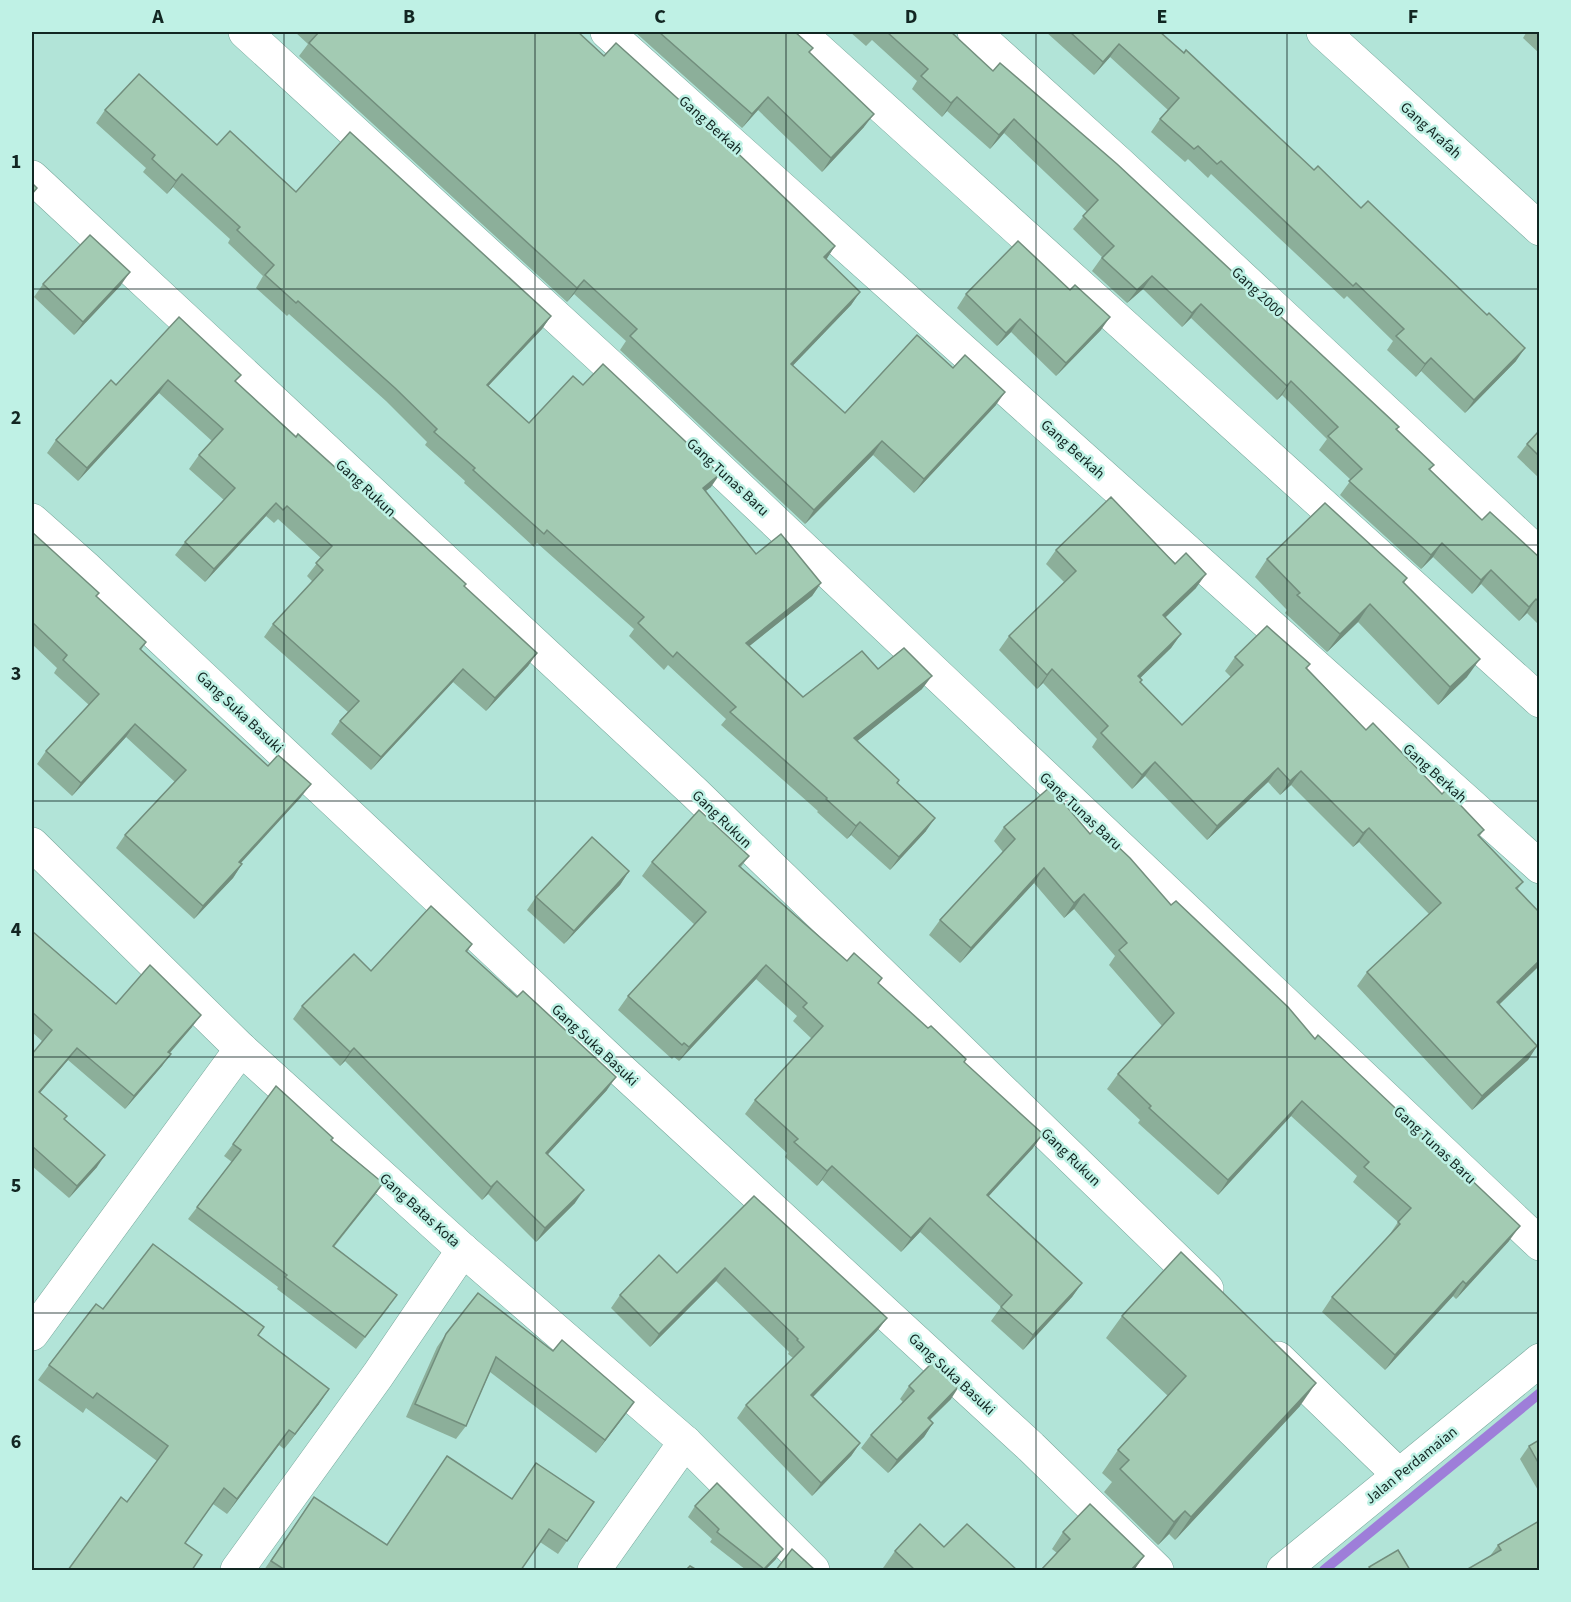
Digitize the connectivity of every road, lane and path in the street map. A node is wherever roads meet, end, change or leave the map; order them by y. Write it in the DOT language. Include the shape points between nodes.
graph roads {
  1 [pos="246,32"];
  2 [pos="607,32"];
  3 [pos="799,32"];
  4 [pos="974,32"];
  5 [pos="1323,32"];
  6 [pos="32,177"];
  7 [pos="1539,229"];
  8 [pos="32,520"];
  9 [pos="1539,555"];
  10 [pos="1539,701"];
  11 [pos="32,844"];
  12 [pos="1539,867"];
  13 [pos="241,1049"];
  14 [pos="1539,1244"];
  15 [pos="463,1250"];
  16 [pos="1227,1309"];
  17 [pos="32,1334"];
  18 [pos="1253,1334"];
  19 [pos="1539,1360"];
  20 [pos="686,1442"];
  21 [pos="1399,1475"];
  22 [pos="237,1570"];
  23 [pos="594,1570"];
  24 [pos="813,1570"];
  25 [pos="1157,1570"];
  26 [pos="1283,1570"];
  1 -- 14 [label="street, Gang Tunas Baru" via="623,378"];
  2 -- 12 [label="street, Gang Berkah"];
  3 -- 10 [label="street"];
  4 -- 9 [label="street, Gang 2000"];
  5 -- 7 [label="street, Gang Arafah"];
  6 -- 16 [label="street, Gang Rukun" via="695,793"];
  8 -- 25 [label="street, Gang Suka Basuki" via="1031,1447"];
  11 -- 13 [label="street, Gang Batas Kota"];
  13 -- 15 [label="street, Gang Batas Kota"];
  13 -- 17 [label="street"];
  15 -- 20 [label="street, Gang Batas Kota"];
  15 -- 22 [label="street" via="378,1376"];
  18 -- 21 [label="street"];
  19 -- 21 [label="street, Jalan Perdamaian"];
  20 -- 23 [label="street"];
  20 -- 24 [label="street, Gang Batas Kota"];
  21 -- 26 [label="street, Jalan Perdamaian"];
}
